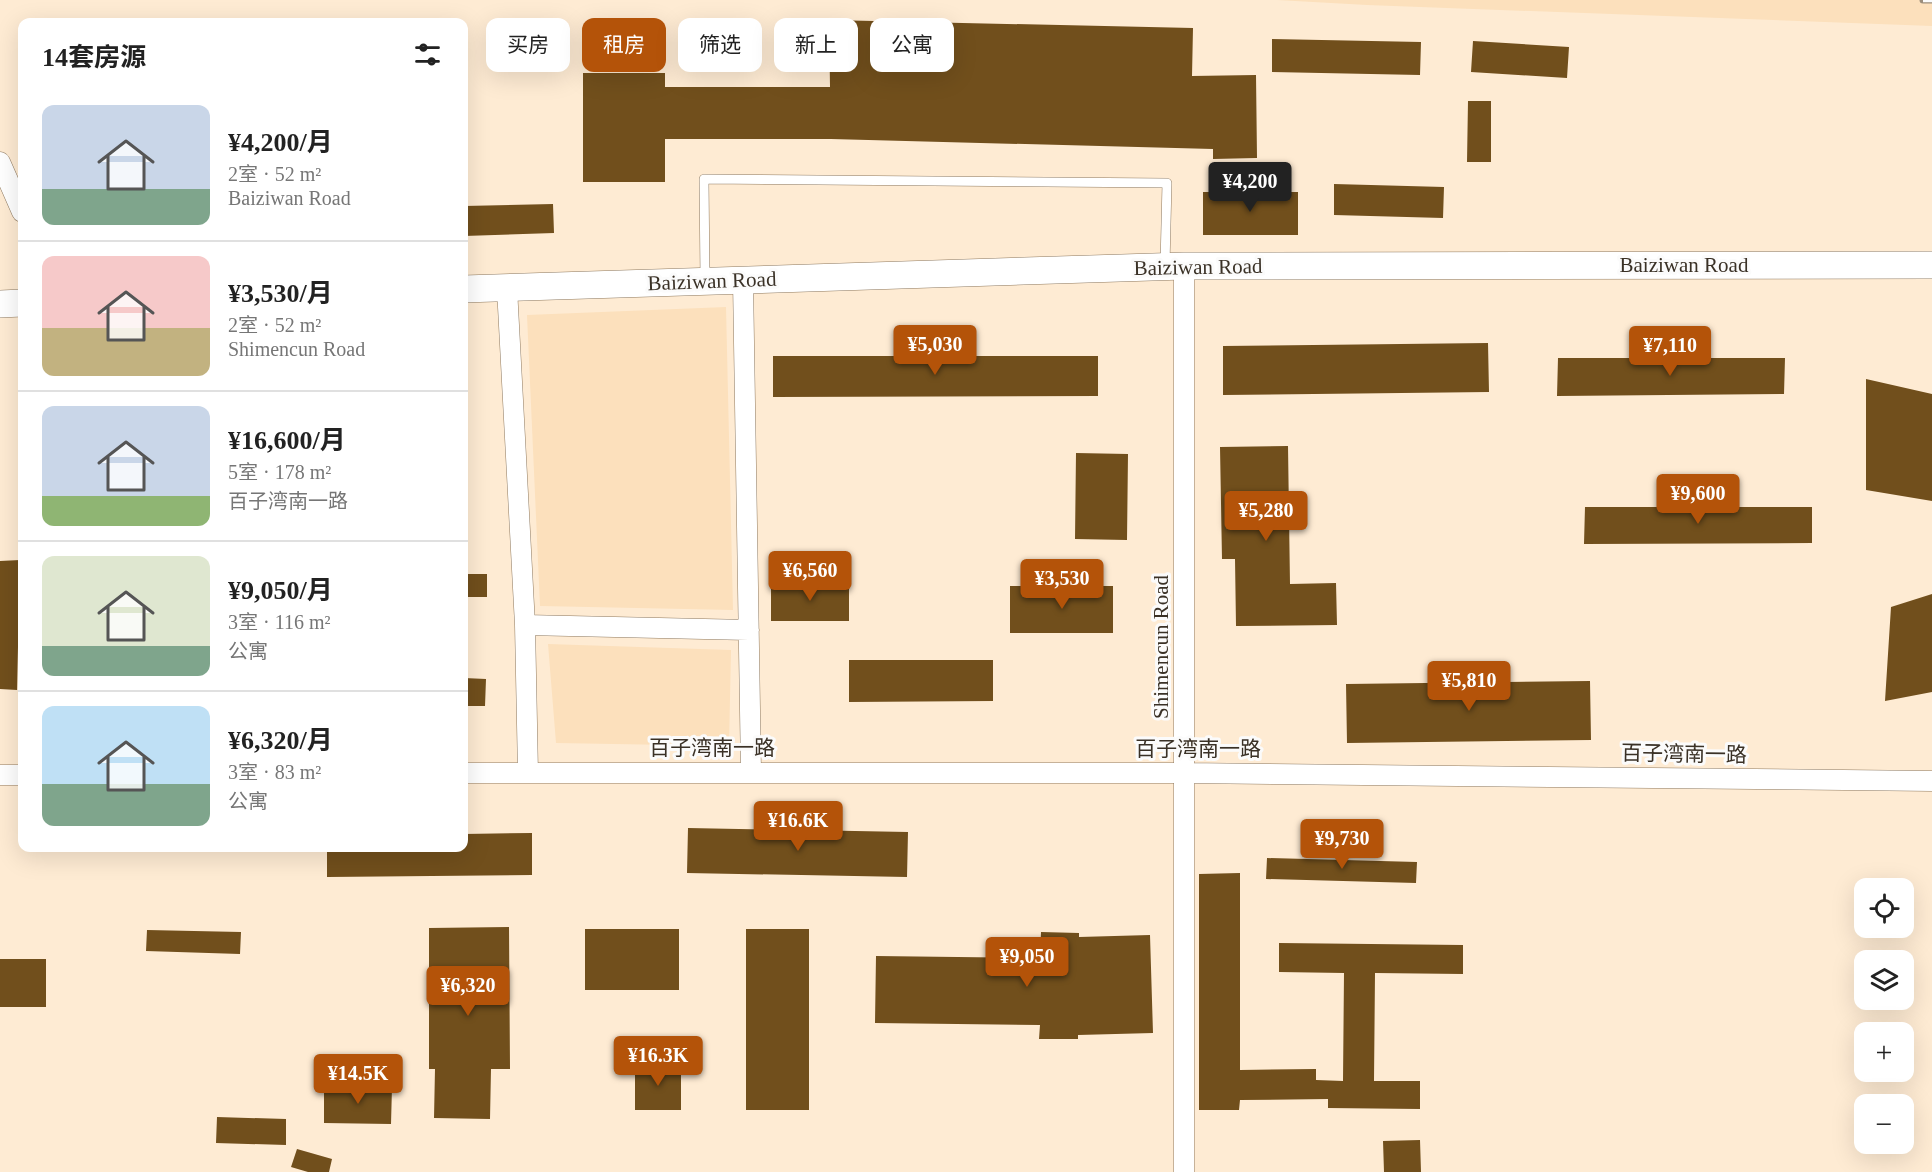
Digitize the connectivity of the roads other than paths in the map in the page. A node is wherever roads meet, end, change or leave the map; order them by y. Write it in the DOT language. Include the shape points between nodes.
graph roads {
  1 [pos="0,162"];
  2 [pos="18,203"];
  3 [pos="1932,265"];
  4 [pos="1175,267"];
  5 [pos="743,281"];
  6 [pos="705,282"];
  7 [pos="507,288"];
  8 [pos="468,289"];
  9 [pos="18,303"];
  10 [pos="0,304"];
  11 [pos="525,625"];
  12 [pos="749,630"];
  13 [pos="751,771"];
  14 [pos="528,772"];
  15 [pos="468,773"];
  16 [pos="1185,773"];
  17 [pos="0,775"];
  18 [pos="18,775"];
  19 [pos="1932,781"];
  20 [pos="1185,1172"];
  1 -- 2 [label="street"];
  3 -- 4 [label="street, Baiziwan Road"];
  4 -- 5 [label="street, Baiziwan Road"];
  4 -- 6 [label="lane" via="1167,183 704,179"];
  4 -- 16 [label="street, Shimencun Road"];
  5 -- 6 [label="street, Baiziwan Road"];
  5 -- 12 [label="street"];
  6 -- 7 [label="street, Baiziwan Road"];
  7 -- 8 [label="street, Baiziwan Road"];
  7 -- 11 [label="street"];
  9 -- 10 [label="street"];
  11 -- 12 [label="street"];
  11 -- 14 [label="street"];
  12 -- 13 [label="street"];
  13 -- 14 [label="street, 百子湾南一路"];
  13 -- 16 [label="street, 百子湾南一路"];
  14 -- 15 [label="street, 百子湾南一路"];
  16 -- 19 [label="street, 百子湾南一路"];
  16 -- 20 [label="street, Shimencun Road"];
  17 -- 18 [label="street"];
}
